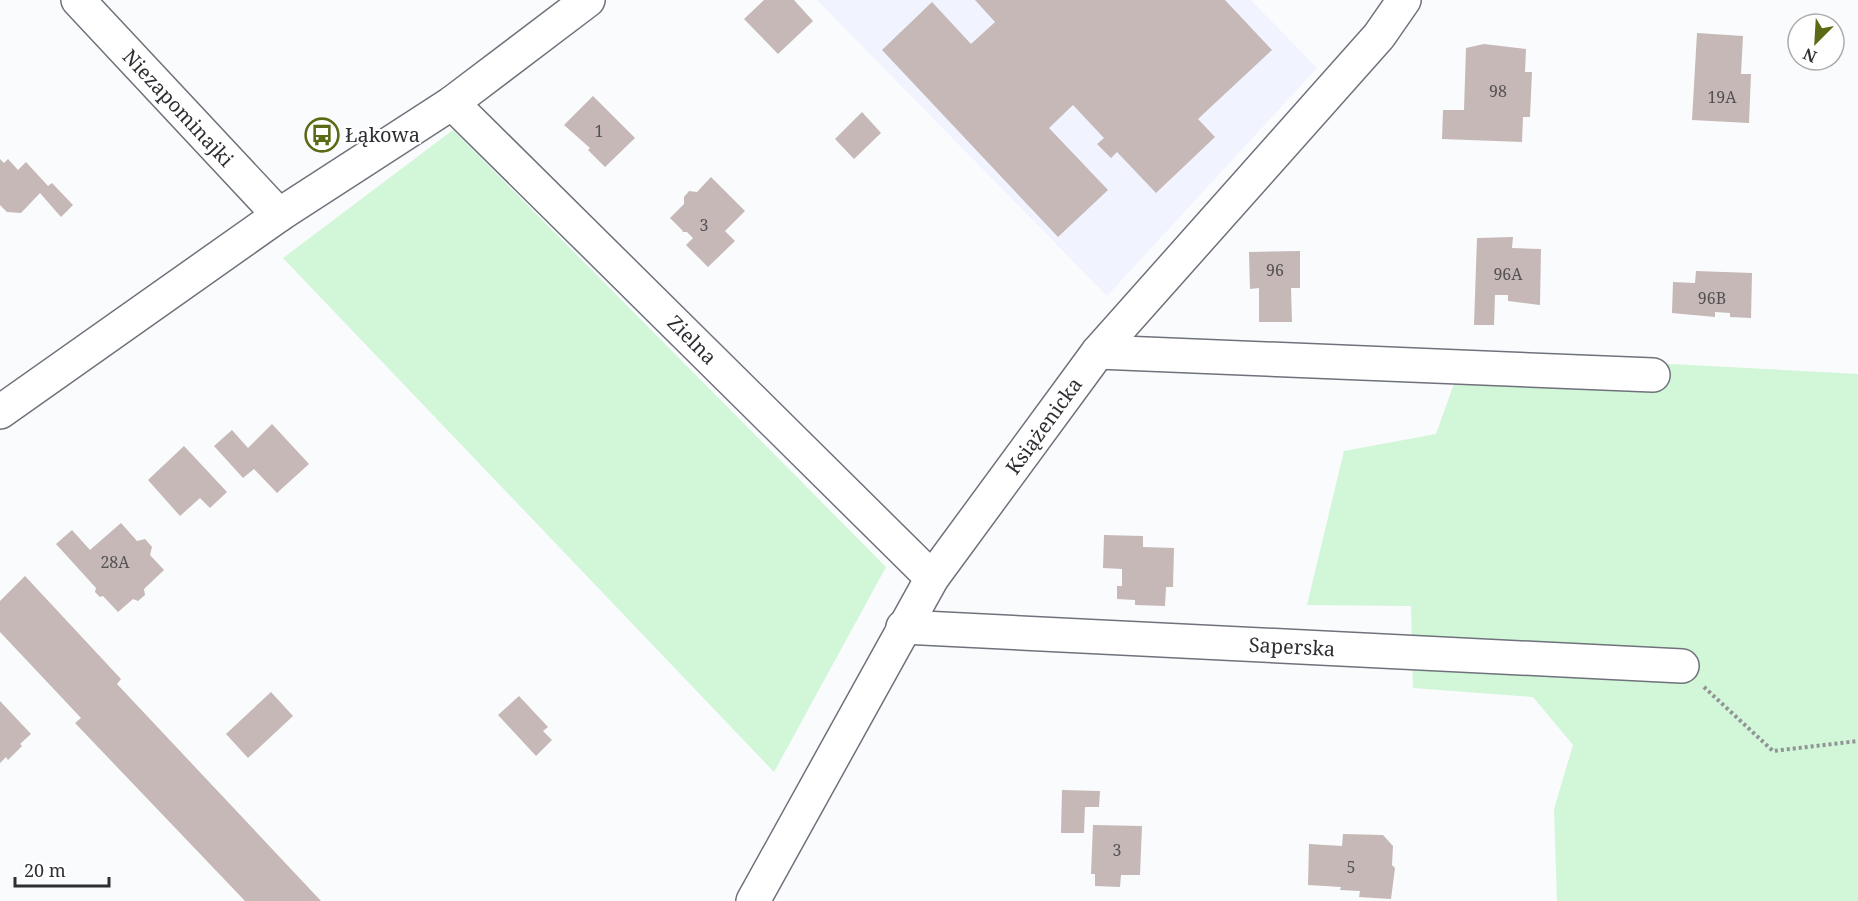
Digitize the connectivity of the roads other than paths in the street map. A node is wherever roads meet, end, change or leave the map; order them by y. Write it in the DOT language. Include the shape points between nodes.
graph roads {
  1 [pos="78,0"];
  2 [pos="588,0"];
  3 [pos="1404,0"];
  4 [pos="452,103"];
  5 [pos="279,215"];
  6 [pos="1098,352"];
  7 [pos="1653,375"];
  8 [pos="0,412"];
  9 [pos="932,578"];
  10 [pos="903,627"];
  11 [pos="1682,666"];
  12 [pos="753,901"];
  1 -- 5 [label="street, Niezapominajki"];
  2 -- 4 [label="street"];
  3 -- 6 [label="street, Książenicka" via="1379,36"];
  4 -- 5 [label="street"];
  4 -- 9 [label="street, Zielna"];
  5 -- 8 [label="street"];
  6 -- 7 [label="street"];
  6 -- 9 [label="street, Książenicka"];
  9 -- 10 [label="street, Książenicka"];
  10 -- 11 [label="street, Saperska"];
  10 -- 12 [label="street, Książenicka"];
}
